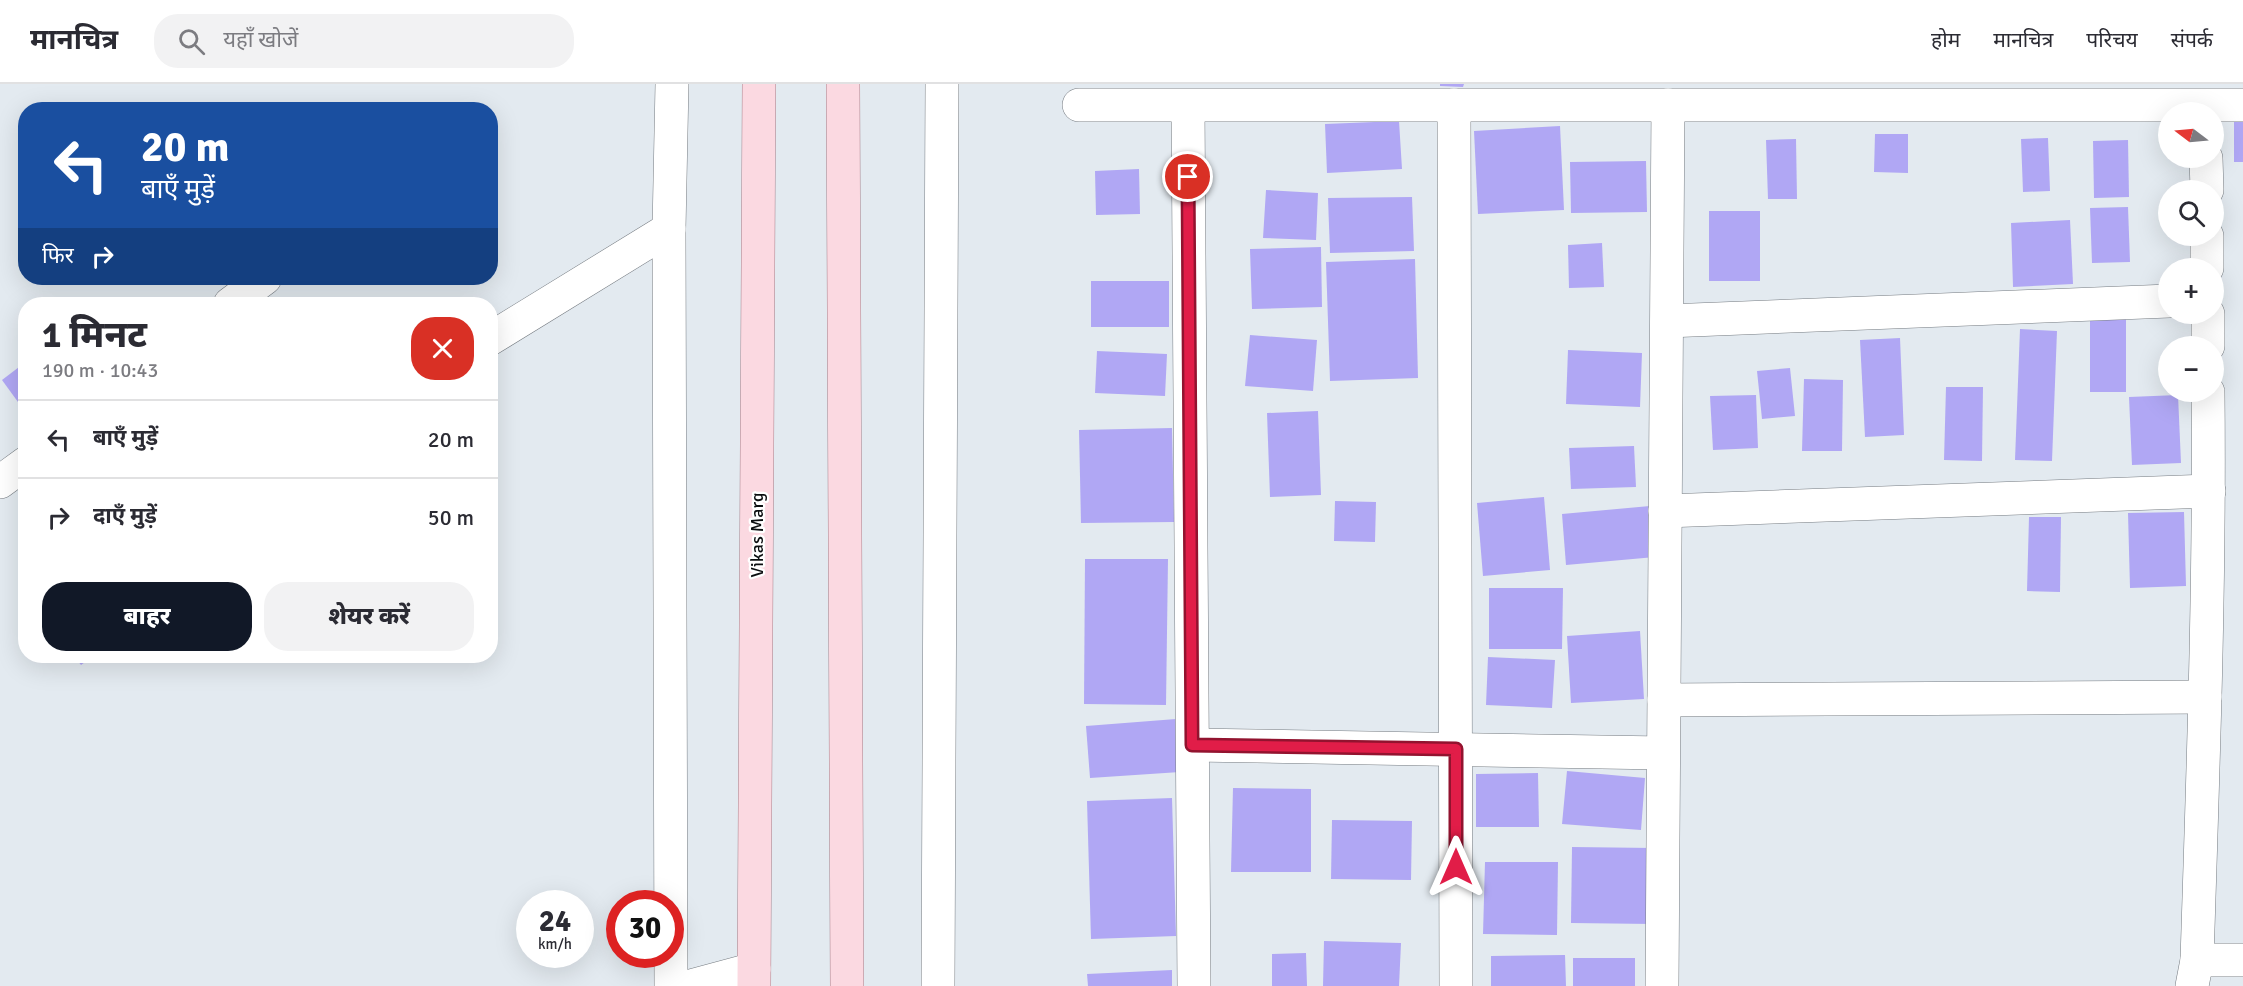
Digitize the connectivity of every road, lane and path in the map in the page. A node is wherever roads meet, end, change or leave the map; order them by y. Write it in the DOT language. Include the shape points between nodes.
graph roads {
  1 [pos="672,84"];
  2 [pos="759,84"];
  3 [pos="843,84"];
  4 [pos="942,84"];
  5 [pos="1079,105"];
  6 [pos="1454,105"];
  7 [pos="1668,105"];
  8 [pos="2243,105"];
  9 [pos="1188,106"];
  10 [pos="2224,107"];
  11 [pos="2158,109"];
  12 [pos="669,229"];
  13 [pos="256,285"];
  14 [pos="239,297"];
  15 [pos="2158,301"];
  16 [pos="1667,321"];
  17 [pos="498,334"];
  18 [pos="2208,402"];
  19 [pos="18,469"];
  20 [pos="0,482"];
  21 [pos="2209,491"];
  22 [pos="1665,511"];
  23 [pos="2205,698"];
  24 [pos="1664,700"];
  25 [pos="1192,745"];
  26 [pos="1456,749"];
  27 [pos="1663,753"];
  28 [pos="2243,960"];
  29 [pos="2194,973"];
  30 [pos="754,978"];
  31 [pos="671,986"];
  32 [pos="691,986"];
  33 [pos="847,986"];
  34 [pos="938,986"];
  35 [pos="1194,986"];
  36 [pos="1456,986"];
  37 [pos="1662,986"];
  1 -- 12 [label="street"];
  2 -- 30 [label="main road, Vikas Marg"];
  3 -- 33 [label="main road"];
  4 -- 34 [label="street"];
  5 -- 9 [label="street"];
  6 -- 7 [label="street"];
  6 -- 9 [label="street"];
  6 -- 26 [label="street"];
  7 -- 11 [label="street"];
  7 -- 16 [label="street"];
  8 -- 10 [label="street"];
  9 -- 25 [label="street"];
  12 -- 17 [label="street"];
  12 -- 31 [label="street"];
  13 -- 14 [label="street"];
  15 -- 16 [label="street"];
  16 -- 22 [label="street"];
  18 -- 21 [label="street"];
  19 -- 20 [label="street"];
  21 -- 22 [label="street"];
  21 -- 23 [label="street"];
  22 -- 24 [label="street"];
  23 -- 24 [label="street"];
  23 -- 29 [label="street"];
  24 -- 27 [label="street"];
  25 -- 26 [label="street"];
  25 -- 35 [label="street"];
  26 -- 27 [label="street"];
  26 -- 36 [label="street"];
  27 -- 37 [label="street"];
  28 -- 29 [label="street"];
  30 -- 32 [label="street"];
}
